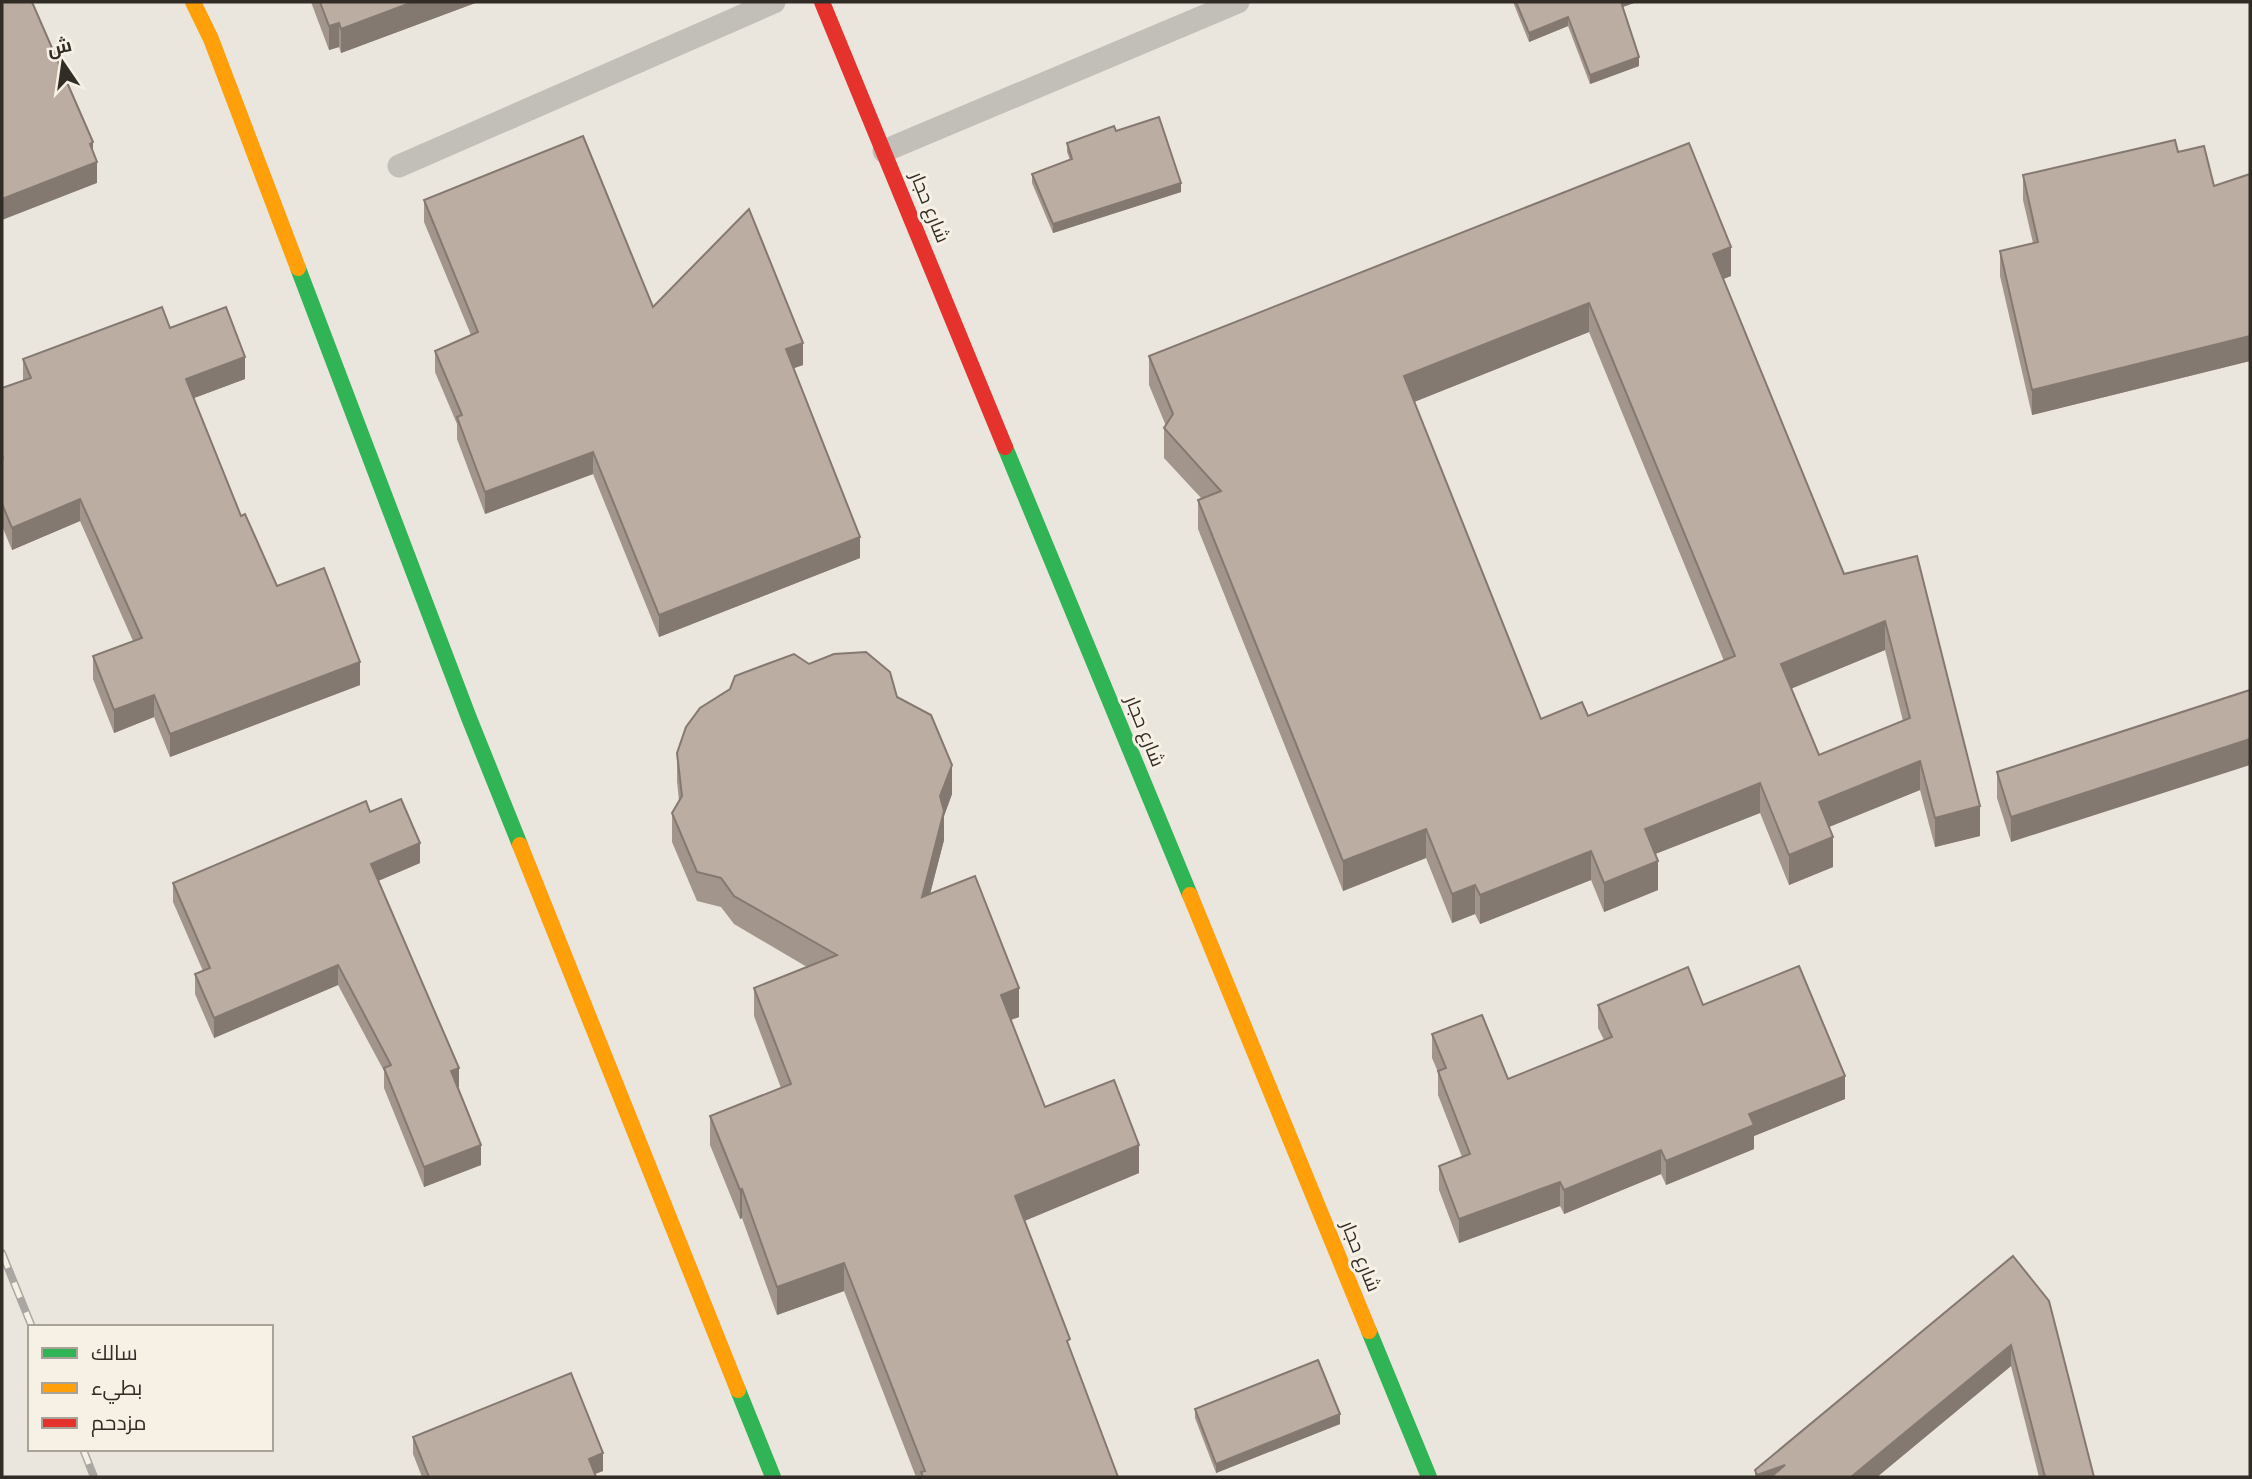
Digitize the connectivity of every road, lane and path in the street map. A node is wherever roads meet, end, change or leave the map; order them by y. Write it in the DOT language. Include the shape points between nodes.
graph roads {
  1 [pos="193,2"];
  2 [pos="774,2"];
  3 [pos="822,2"];
  4 [pos="1238,2"];
  5 [pos="884,151"];
  6 [pos="399,166"];
  7 [pos="774,1477"];
  8 [pos="1429,1477"];
  1 -- 7 [label="street" via="469,718"];
  2 -- 6 [label="lane"];
  3 -- 5 [label="street, شارع حجار"];
  4 -- 5 [label="lane"];
  5 -- 8 [label="street, شارع حجار"];
}
